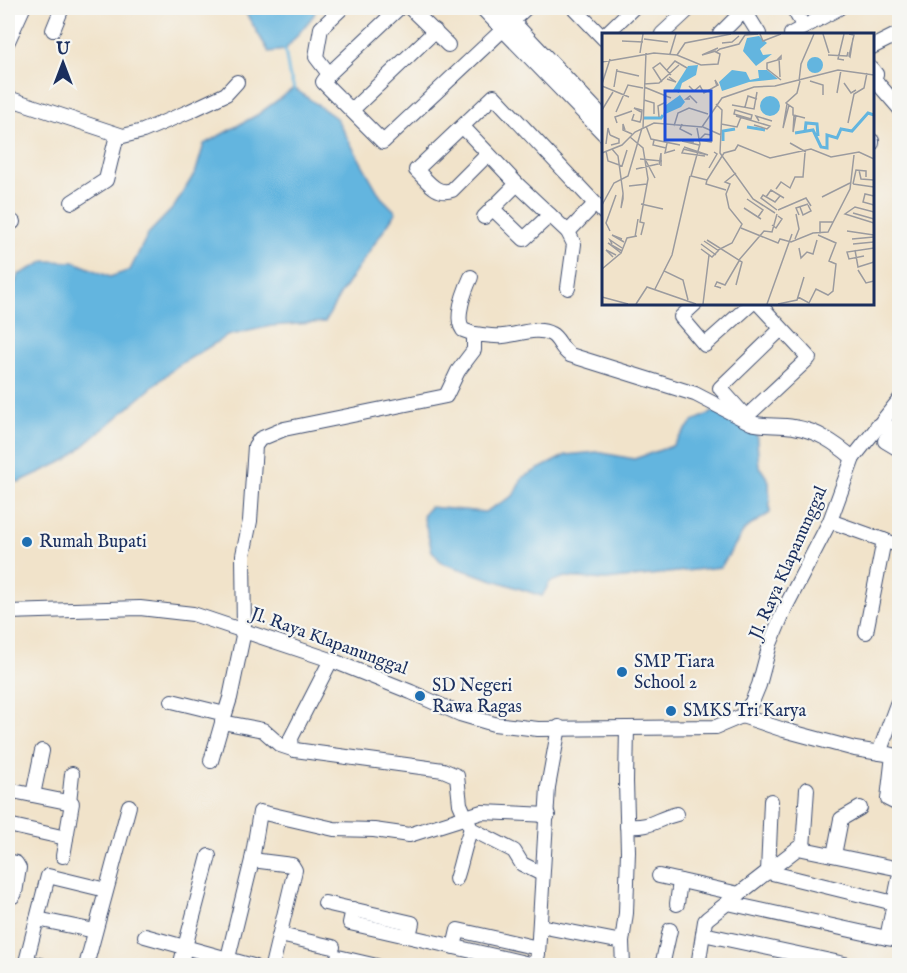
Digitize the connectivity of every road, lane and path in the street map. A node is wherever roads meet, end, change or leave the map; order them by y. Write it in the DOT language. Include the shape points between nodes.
graph roads {
  1 [pos="23,8"];
  2 [pos="63,8"];
  3 [pos="342,8"];
  4 [pos="399,8"];
  5 [pos="410,8"];
  6 [pos="482,8"];
  7 [pos="500,8"];
  8 [pos="526,8"];
  9 [pos="574,8"];
  10 [pos="633,8"];
  11 [pos="690,8"];
  12 [pos="793,8"];
  13 [pos="839,8"];
  14 [pos="744,9"];
  15 [pos="513,20"];
  16 [pos="804,27"];
  17 [pos="501,29"];
  18 [pos="53,30"];
  19 [pos="435,31"];
  20 [pos="608,33"];
  21 [pos="663,33"];
  22 [pos="721,33"];
  23 [pos="758,33"];
  24 [pos="793,33"];
  25 [pos="900,33"];
  26 [pos="602,35"];
  27 [pos="8,41"];
  28 [pos="448,45"];
  29 [pos="874,46"];
  30 [pos="329,74"];
  31 [pos="874,76"];
  32 [pos="237,82"];
  33 [pos="8,98"];
  34 [pos="900,109"];
  35 [pos="352,110"];
  36 [pos="602,116"];
  37 [pos="463,127"];
  38 [pos="602,132"];
  39 [pos="117,135"];
  40 [pos="488,154"];
  41 [pos="517,184"];
  42 [pos="72,202"];
  43 [pos="599,209"];
  44 [pos="550,215"];
  45 [pos="568,232"];
  46 [pos="471,277"];
  47 [pos="568,288"];
  48 [pos="695,304"];
  49 [pos="751,304"];
  50 [pos="759,304"];
  51 [pos="781,329"];
  52 [pos="474,334"];
  53 [pos="900,399"];
  54 [pos="877,426"];
  55 [pos="900,450"];
  56 [pos="854,458"];
  57 [pos="830,521"];
  58 [pos="884,540"];
  59 [pos="900,546"];
  60 [pos="8,612"];
  61 [pos="244,631"];
  62 [pos="866,632"];
  63 [pos="331,660"];
  64 [pos="172,701"];
  65 [pos="897,704"];
  66 [pos="742,716"];
  67 [pos="223,718"];
  68 [pos="559,727"];
  69 [pos="627,728"];
  70 [pos="296,750"];
  71 [pos="42,751"];
  72 [pos="879,753"];
  73 [pos="211,761"];
  74 [pos="72,774"];
  75 [pos="807,789"];
  76 [pos="8,790"];
  77 [pos="33,795"];
  78 [pos="771,801"];
  79 [pos="69,802"];
  80 [pos="900,805"];
  81 [pos="129,806"];
  82 [pos="860,808"];
  83 [pos="677,814"];
  84 [pos="548,815"];
  85 [pos="468,823"];
  86 [pos="8,825"];
  87 [pos="627,826"];
  88 [pos="66,838"];
  89 [pos="802,848"];
  90 [pos="834,855"];
  91 [pos="63,856"];
  92 [pos="208,856"];
  93 [pos="252,860"];
  94 [pos="8,861"];
  95 [pos="768,872"];
  96 [pos="900,873"];
  97 [pos="542,874"];
  98 [pos="659,876"];
  99 [pos="456,879"];
  100 [pos="680,881"];
  101 [pos="716,889"];
  102 [pos="106,890"];
  103 [pos="740,894"];
  104 [pos="8,897"];
  105 [pos="326,903"];
  106 [pos="728,903"];
  107 [pos="894,903"];
  108 [pos="677,904"];
  109 [pos="711,916"];
  110 [pos="37,919"];
  111 [pos="540,926"];
  112 [pos="670,930"];
  113 [pos="95,931"];
  114 [pos="704,934"];
  115 [pos="280,935"];
  116 [pos="145,936"];
  117 [pos="893,939"];
  118 [pos="622,942"];
  119 [pos="185,947"];
  120 [pos="333,947"];
  121 [pos="454,947"];
  122 [pos="538,948"];
  123 [pos="227,962"];
  124 [pos="26,963"];
  125 [pos="536,965"];
  126 [pos="44,966"];
  127 [pos="86,966"];
  128 [pos="180,966"];
  129 [pos="253,966"];
  130 [pos="272,966"];
  131 [pos="336,966"];
  132 [pos="377,966"];
  133 [pos="622,966"];
  134 [pos="662,966"];
  135 [pos="698,966"];
  136 [pos="854,966"];
  1 -- 27 [label="street"];
  2 -- 18 [label="street"];
  3 -- 30 [label="street" via="321,28 316,57"];
  4 -- 30 [label="street"];
  5 -- 19 [label="street"];
  6 -- 17 [label="street"];
  7 -- 15 [label="street"];
  8 -- 15 [label="street"];
  9 -- 26 [label="street"];
  10 -- 20 [label="street"];
  11 -- 21 [label="street"];
  12 -- 16 [label="street"];
  13 -- 16 [label="street"];
  14 -- 22 [label="street"];
  14 -- 23 [label="street"];
  15 -- 17 [label="street"];
  15 -- 36 [label="street"];
  16 -- 24 [label="street"];
  17 -- 35 [label="street" via="383,141"];
  17 -- 38 [label="street"];
  19 -- 28 [label="street"];
  19 -- 35 [label="street"];
  25 -- 29 [label="street"];
  30 -- 35 [label="street" via="323,82"];
  31 -- 34 [label="street"];
  32 -- 39 [label="street" via="226,94 162,123 130,135"];
  33 -- 39 [label="street"];
  37 -- 40 [label="street"];
  37 -- 40 [label="street" via="416,170 445,193"];
  37 -- 43 [label="street" via="494,96"];
  39 -- 42 [label="street" via="105,182"];
  40 -- 41 [label="street"];
  41 -- 44 [label="street"];
  41 -- 44 [label="street" via="488,213 524,239"];
  43 -- 45 [label="street"];
  44 -- 45 [label="street"];
  45 -- 47 [label="street" via="574,244"];
  46 -- 52 [label="street" via="459,321 463,330"];
  48 -- 49 [label="street" via="681,317 705,345"];
  50 -- 51 [label="street"];
  51 -- 51 [label="street" via="720,388 746,417 809,358"];
  52 -- 56 [label="street" via="504,336 537,330 552,334 570,355 696,394 751,423 809,430 832,440"];
  52 -- 61 [label="street" via="474,350 446,396 284,429 260,439 255,446 250,521 243,555"];
  53 -- 54 [label="street, Jl. Raya Klapanunggal"];
  54 -- 55 [label="street" via="890,427 885,441"];
  54 -- 56 [label="street, Jl. Raya Klapanunggal"];
  56 -- 57 [label="street, Jl. Raya Klapanunggal"];
  57 -- 58 [label="street"];
  57 -- 66 [label="street, Jl. Raya Klapanunggal" via="785,608 759,685"];
  58 -- 59 [label="street"];
  58 -- 62 [label="street"];
  60 -- 61 [label="street, Jl. Raya Klapanunggal" via="147,608 193,614"];
  61 -- 63 [label="street, Jl. Raya Klapanunggal"];
  61 -- 67 [label="street"];
  63 -- 68 [label="street, Jl. Raya Klapanunggal" via="475,720 538,729"];
  63 -- 70 [label="street" via="291,738"];
  64 -- 67 [label="street"];
  65 -- 72 [label="street"];
  66 -- 69 [label="street, Jl. Raya Klapanunggal" via="716,727"];
  66 -- 72 [label="street"];
  67 -- 70 [label="street" via="263,730 280,745"];
  67 -- 73 [label="street"];
  68 -- 69 [label="street, Jl. Raya Klapanunggal"];
  68 -- 84 [label="street"];
  69 -- 87 [label="street"];
  70 -- 85 [label="street" via="448,771 457,776 460,804"];
  71 -- 77 [label="street"];
  72 -- 80 [label="street" via="894,757 888,799"];
  74 -- 79 [label="street"];
  75 -- 89 [label="street"];
  76 -- 77 [label="street"];
  77 -- 79 [label="street"];
  78 -- 95 [label="street"];
  79 -- 88 [label="street" via="73,806"];
  81 -- 102 [label="street"];
  82 -- 90 [label="street" via="841,819"];
  83 -- 87 [label="street" via="651,825"];
  84 -- 85 [label="street" via="482,812"];
  84 -- 97 [label="street"];
  85 -- 93 [label="street" via="409,835 334,829 260,812"];
  85 -- 97 [label="street" via="514,851 522,864"];
  85 -- 99 [label="street"];
  86 -- 88 [label="street"];
  87 -- 118 [label="street"];
  88 -- 91 [label="street"];
  89 -- 90 [label="street"];
  89 -- 95 [label="street"];
  90 -- 96 [label="street" via="896,868"];
  92 -- 119 [label="street"];
  93 -- 115 [label="street" via="285,863 295,870"];
  93 -- 123 [label="street"];
  94 -- 104 [label="street" via="19,868 15,893"];
  95 -- 103 [label="street"];
  95 -- 107 [label="street"];
  96 -- 107 [label="street"];
  97 -- 111 [label="street"];
  98 -- 100 [label="street"];
  100 -- 101 [label="street"];
  100 -- 108 [label="street"];
  101 -- 103 [label="street"];
  101 -- 109 [label="street"];
  102 -- 110 [label="street" via="48,876"];
  102 -- 113 [label="street"];
  103 -- 106 [label="street"];
  105 -- 121 [label="street" via="353,909 350,923"];
  106 -- 109 [label="street"];
  106 -- 117 [label="street"];
  107 -- 117 [label="street"];
  109 -- 114 [label="street" via="705,921"];
  110 -- 113 [label="street"];
  110 -- 124 [label="street"];
  111 -- 118 [label="street"];
  111 -- 122 [label="street"];
  112 -- 134 [label="street"];
  113 -- 127 [label="street"];
  114 -- 135 [label="street"];
  114 -- 136 [label="street"];
  115 -- 120 [label="street"];
  115 -- 130 [label="street"];
  116 -- 119 [label="street"];
  118 -- 133 [label="street"];
  119 -- 123 [label="street"];
  119 -- 128 [label="street"];
  121 -- 122 [label="street" via="458,930"];
  121 -- 125 [label="street"];
  122 -- 125 [label="street"];
  123 -- 129 [label="street"];
  124 -- 126 [label="street"];
  131 -- 132 [label="street" via="338,957"];
}
